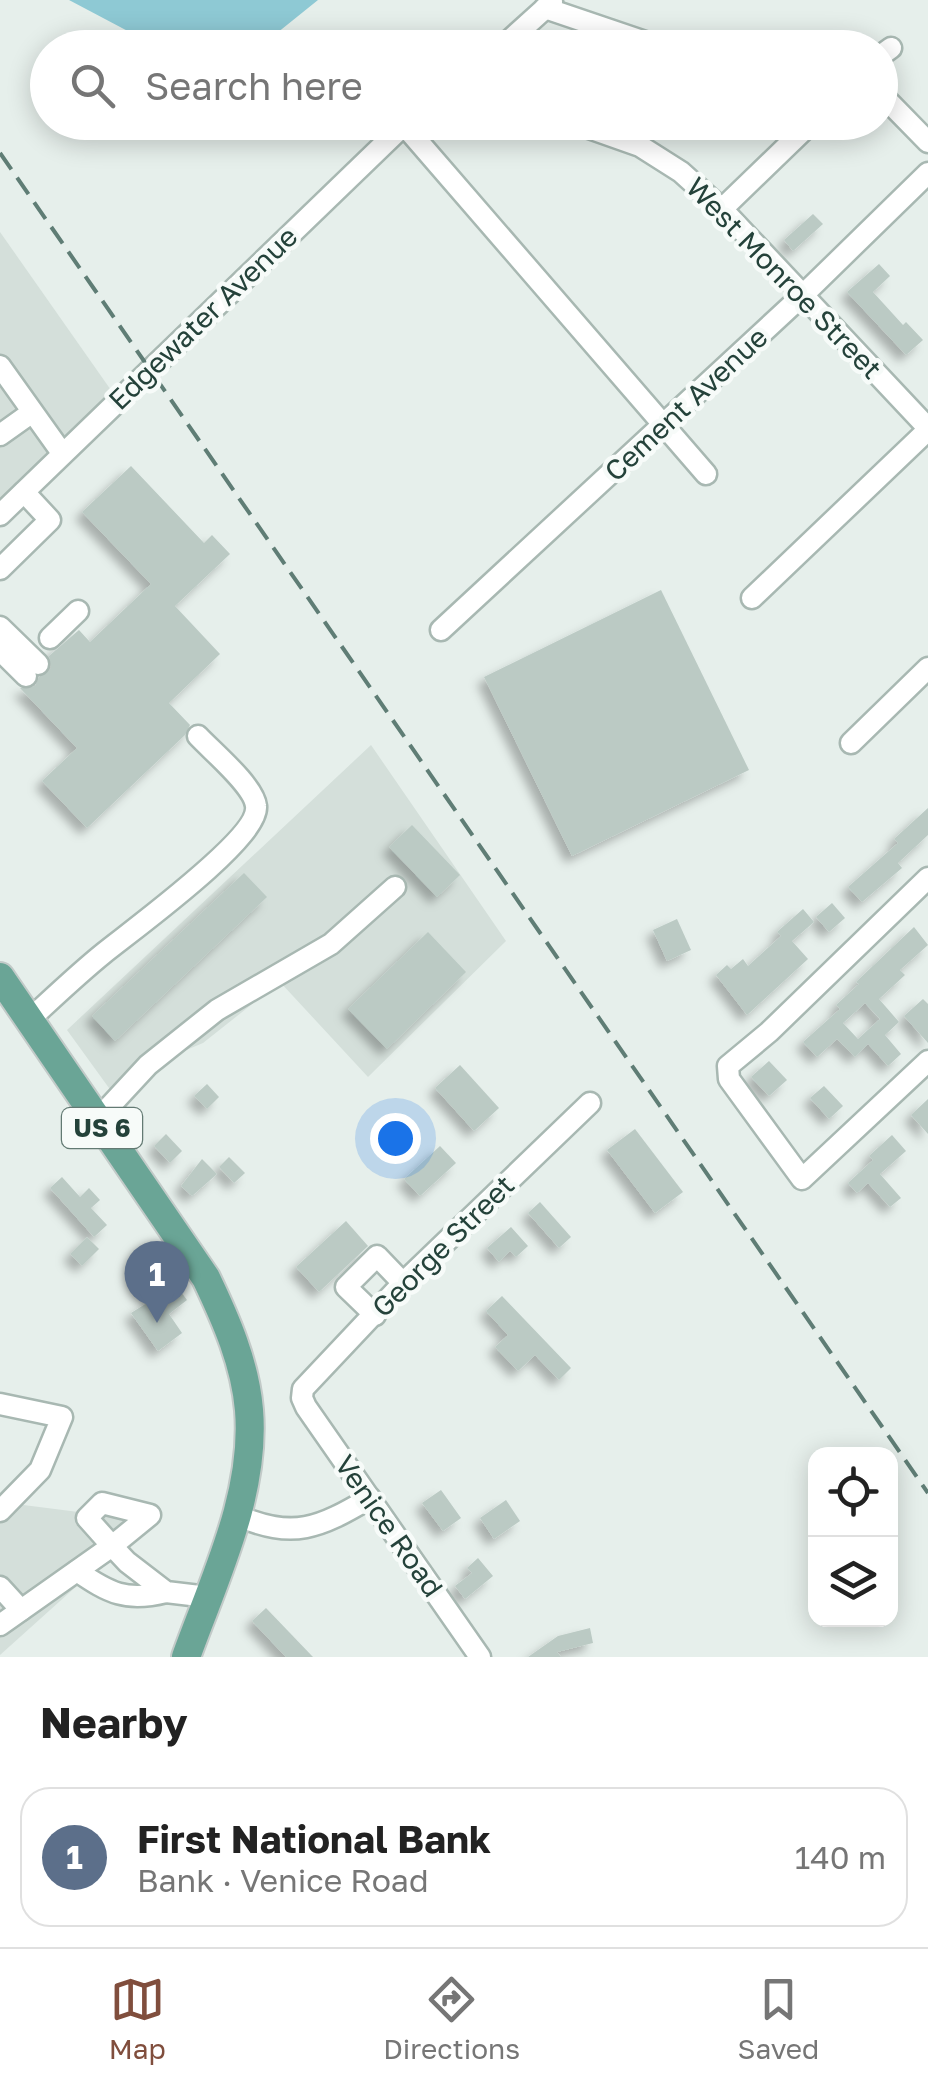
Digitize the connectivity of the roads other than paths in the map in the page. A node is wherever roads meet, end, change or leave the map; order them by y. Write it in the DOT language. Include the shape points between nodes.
graph roads {
  1 [pos="550,4"];
  2 [pos="521,30"];
  3 [pos="617,30"];
  4 [pos="898,112"];
  5 [pos="388,140"];
  6 [pos="419,140"];
  7 [pos="623,140"];
  8 [pos="790,140"];
  9 [pos="928,142"];
  10 [pos="928,174"];
  11 [pos="722,209"];
  12 [pos="804,294"];
  13 [pos="0,366"];
  14 [pos="32,413"];
  15 [pos="662,427"];
  16 [pos="928,429"];
  17 [pos="0,436"];
  18 [pos="62,454"];
  19 [pos="706,474"];
  20 [pos="24,492"];
  21 [pos="0,515"];
  22 [pos="0,569"];
  23 [pos="752,598"];
  24 [pos="78,611"];
  25 [pos="0,627"];
  26 [pos="442,630"];
  27 [pos="50,638"];
  28 [pos="0,650"];
  29 [pos="928,668"];
  30 [pos="198,736"];
  31 [pos="851,743"];
  32 [pos="928,878"];
  33 [pos="395,887"];
  34 [pos="0,978"];
  35 [pos="30,1020"];
  36 [pos="928,1061"];
  37 [pos="590,1102"];
  38 [pos="96,1120"];
  39 [pos="403,1283"];
  40 [pos="374,1315"];
  41 [pos="302,1394"];
  42 [pos="0,1404"];
  43 [pos="370,1498"];
  44 [pos="0,1511"];
  45 [pos="236,1515"];
  46 [pos="77,1572"];
  47 [pos="0,1586"];
  48 [pos="166,1592"];
  49 [pos="208,1597"];
  50 [pos="21,1610"];
  51 [pos="0,1625"];
  52 [pos="186,1657"];
  53 [pos="480,1657"];
  1 -- 2 [label="street"];
  1 -- 3 [label="street"];
  4 -- 9 [label="street"];
  5 -- 18 [label="street, Edgewater Avenue"];
  6 -- 15 [label="street"];
  7 -- 11 [label="street, West Monroe Street" via="681,172"];
  8 -- 11 [label="street"];
  10 -- 12 [label="street, Cement Avenue"];
  11 -- 12 [label="street, West Monroe Street"];
  12 -- 15 [label="street, Cement Avenue"];
  12 -- 16 [label="street, West Monroe Street"];
  13 -- 14 [label="street"];
  14 -- 17 [label="street"];
  14 -- 18 [label="street"];
  15 -- 19 [label="street"];
  15 -- 26 [label="street, Cement Avenue"];
  16 -- 23 [label="street"];
  18 -- 20 [label="street, Edgewater Avenue"];
  20 -- 21 [label="street, Edgewater Avenue"];
  20 -- 22 [label="street" via="50,520"];
  24 -- 27 [label="street"];
  25 -- 28 [label="street" via="32,670"];
  29 -- 31 [label="street"];
  30 -- 35 [label="street" via="246,786 257,804 255,819 191,885"];
  32 -- 36 [label="street" via="728,1066 728,1079 802,1180"];
  33 -- 38 [label="street" via="331,944 217,1010"];
  34 -- 35 [label="main road, US 6"];
  35 -- 38 [label="main road, US 6"];
  37 -- 39 [label="street, George Street"];
  38 -- 45 [label="main road, US 6" via="206,1278 230,1328 244,1375 250,1440"];
  39 -- 40 [label="street, George Street"];
  39 -- 40 [label="street" via="377,1256 346,1287"];
  40 -- 41 [label="street, George Street"];
  41 -- 43 [label="street, Venice Road"];
  42 -- 44 [label="street" via="62,1417 40,1470"];
  43 -- 45 [label="street" via="309,1528 281,1530"];
  43 -- 53 [label="street, Venice Road"];
  45 -- 49 [label="main road"];
  46 -- 48 [label="street" via="111,1595"];
  46 -- 48 [label="street" via="112,1546"];
  46 -- 50 [label="street"];
  47 -- 50 [label="street"];
  48 -- 49 [label="street"];
  49 -- 52 [label="main road"];
  50 -- 51 [label="street"];
}
